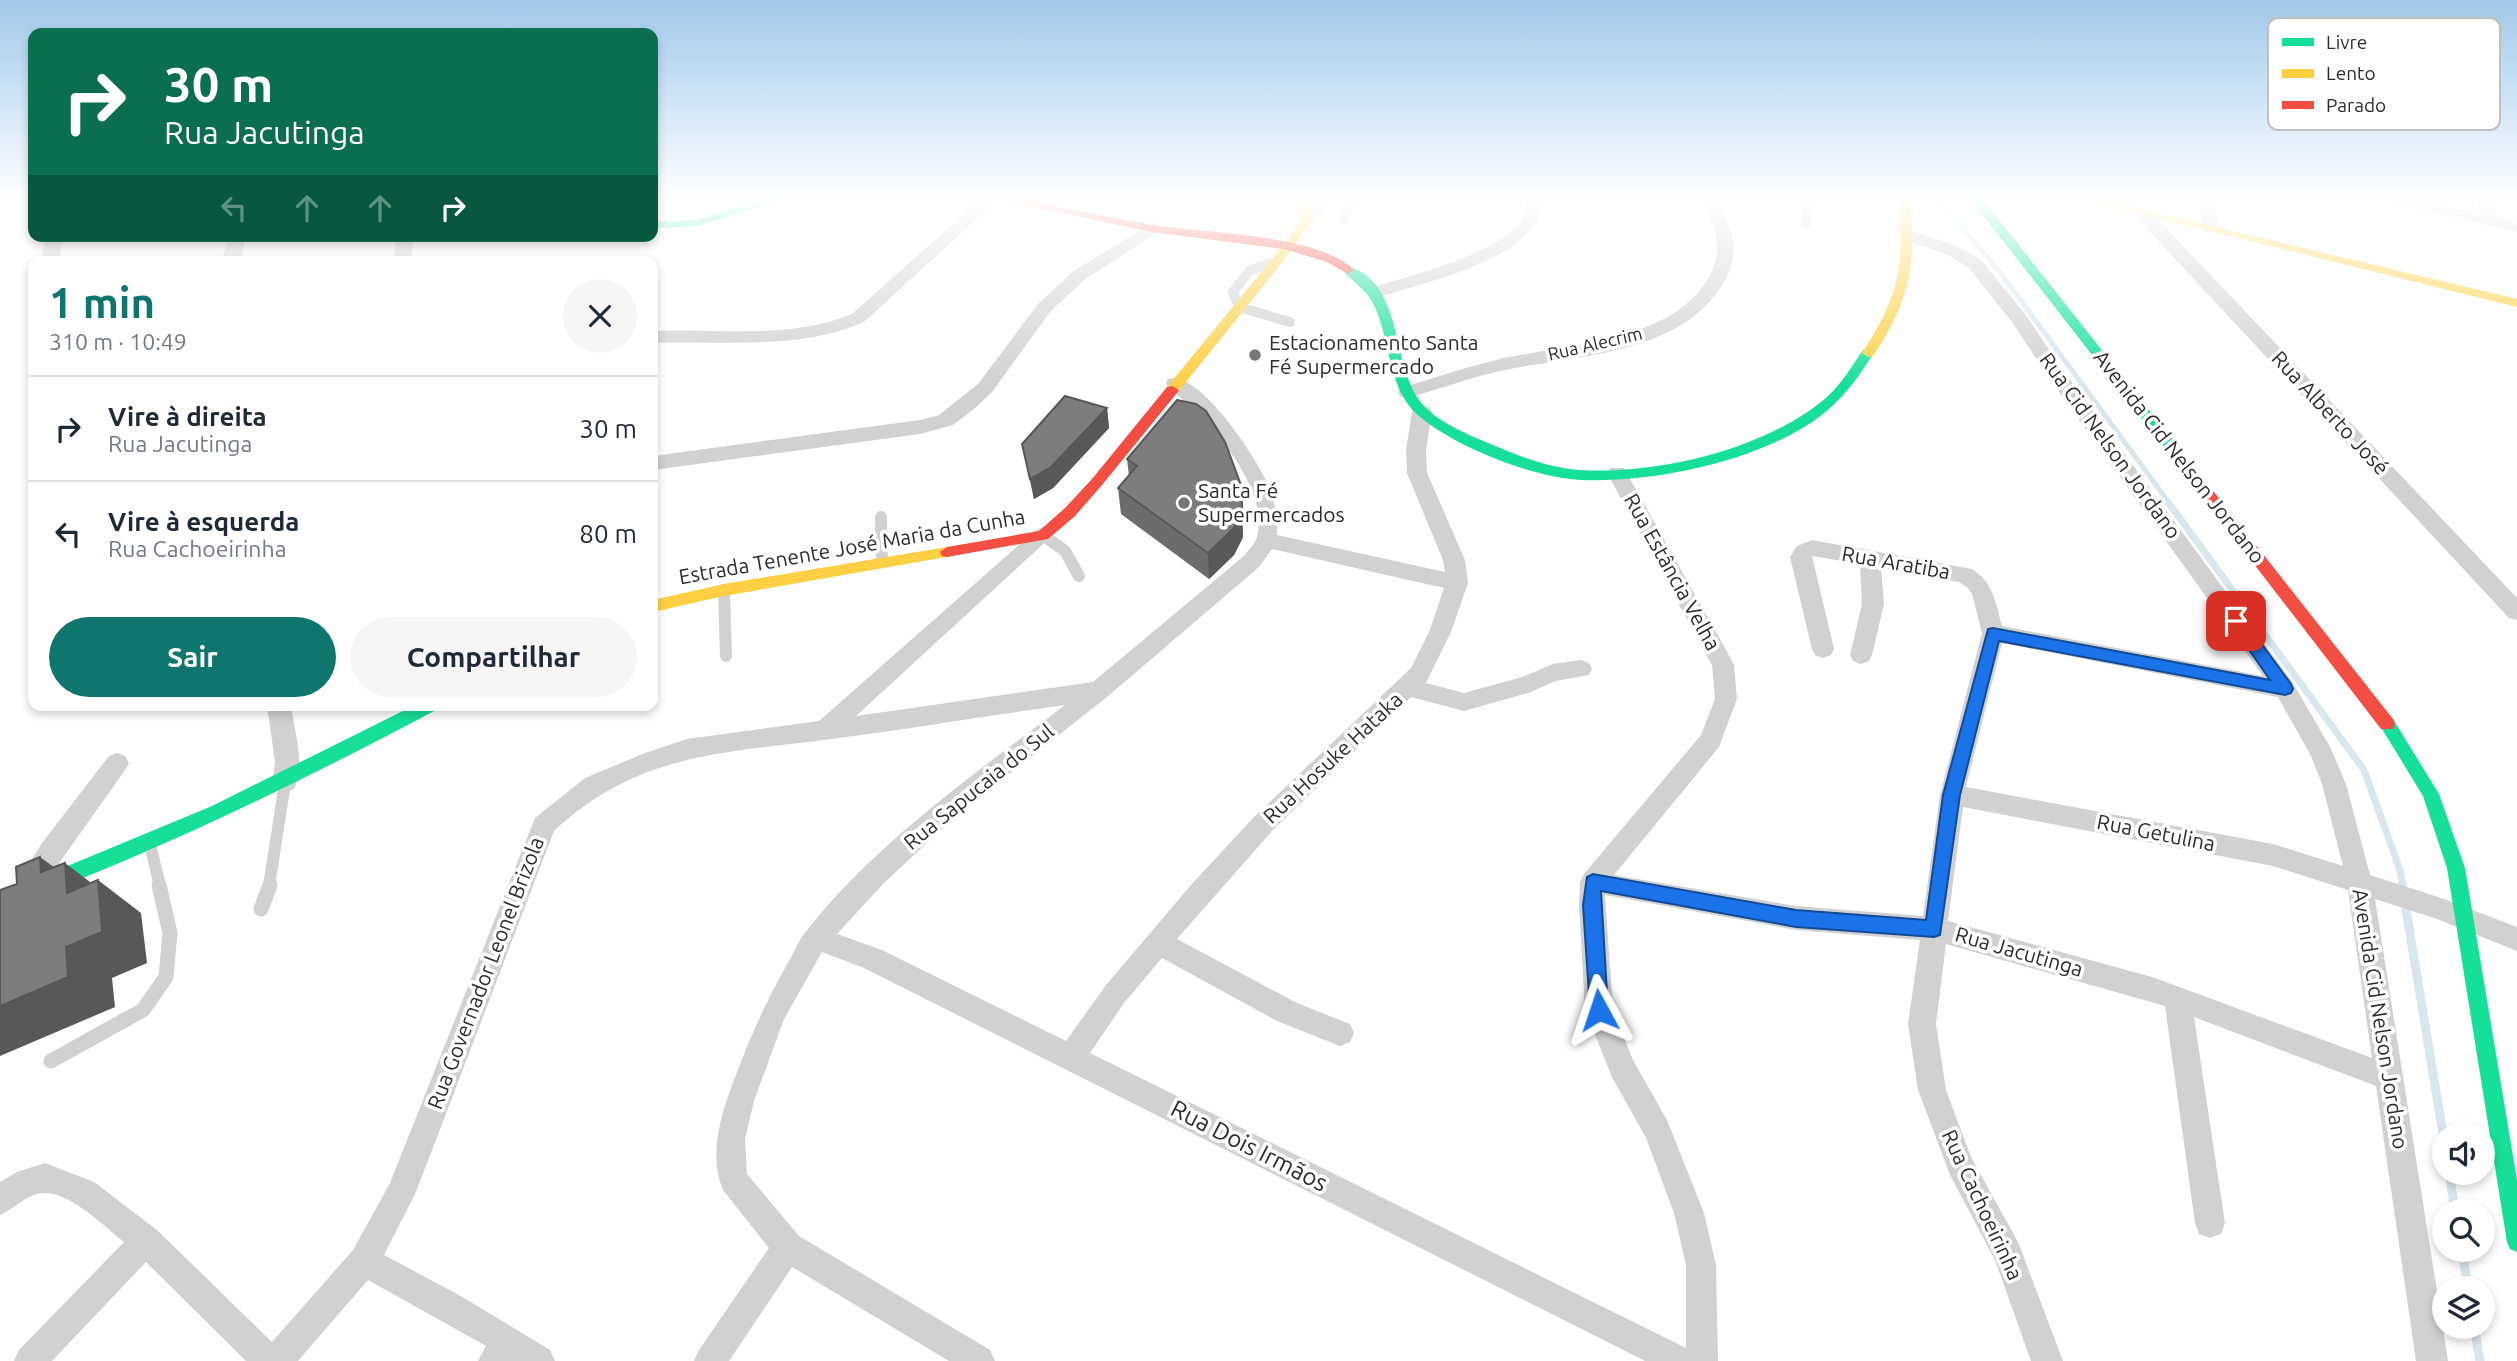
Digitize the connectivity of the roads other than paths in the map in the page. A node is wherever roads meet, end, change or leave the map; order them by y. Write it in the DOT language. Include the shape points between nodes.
graph roads {
  1 [pos="923,260"];
  2 [pos="1103,260"];
  3 [pos="1278,260"];
  4 [pos="1336,260"];
  5 [pos="1468,260"];
  6 [pos="1726,260"];
  7 [pos="1906,260"];
  8 [pos="1969,260"];
  9 [pos="2025,260"];
  10 [pos="2186,260"];
  11 [pos="2339,260"];
  12 [pos="1374,293"];
  13 [pos="2517,303"];
  14 [pos="1239,307"];
  15 [pos="1290,322"];
  16 [pos="658,337"];
  17 [pos="1175,383"];
  18 [pos="1407,392"];
  19 [pos="1422,412"];
  20 [pos="658,462"];
  21 [pos="1617,473"];
  22 [pos="881,517"];
  23 [pos="1043,535"];
  24 [pos="1267,540"];
  25 [pos="1870,558"];
  26 [pos="882,562"];
  27 [pos="1079,576"];
  28 [pos="1457,583"];
  29 [pos="724,590"];
  30 [pos="658,605"];
  31 [pos="2517,612"];
  32 [pos="1993,634"];
  33 [pos="1822,649"];
  34 [pos="1861,655"];
  35 [pos="726,656"];
  36 [pos="1581,669"];
  37 [pos="1408,687"];
  38 [pos="2285,689"];
  39 [pos="1099,691"];
  40 [pos="280,711"];
  41 [pos="419,711"];
  42 [pos="823,731"];
  43 [pos="117,763"];
  44 [pos="285,782"];
  45 [pos="1952,795"];
  46 [pos="150,844"];
  47 [pos="1593,882"];
  48 [pos="2367,884"];
  49 [pos="24,893"];
  50 [pos="0,902"];
  51 [pos="261,909"];
  52 [pos="2452,913"];
  53 [pos="1934,929"];
  54 [pos="816,938"];
  55 [pos="2517,939"];
  56 [pos="1160,943"];
  57 [pos="2178,1000"];
  58 [pos="1340,1033"];
  59 [pos="1071,1057"];
  60 [pos="51,1061"];
  61 [pos="2388,1077"];
  62 [pos="0,1200"];
  63 [pos="2210,1223"];
  64 [pos="146,1241"];
  65 [pos="2517,1242"];
  66 [pos="788,1247"];
  67 [pos="364,1261"];
  68 [pos="501,1352"];
  69 [pos="30,1361"];
  70 [pos="269,1361"];
  71 [pos="277,1361"];
  72 [pos="539,1361"];
  73 [pos="710,1361"];
  74 [pos="979,1361"];
  75 [pos="1678,1361"];
  76 [pos="1702,1361"];
  77 [pos="2048,1361"];
  78 [pos="2432,1361"];
  1 -- 16 [label="street" via="847,324 812,334"];
  2 -- 20 [label="street" via="1044,308 985,388 946,419 920,427"];
  3 -- 14 [label="main road, Estrada Tenente José Maria da Cunha"];
  4 -- 12 [label="main road"];
  5 -- 12 [label="street"];
  6 -- 18 [label="street, Rua Alecrim" via="1703,300 1679,319 1644,334"];
  7 -- 21 [label="main road" via="1902,292 1885,330 1834,399 1806,420 1769,440 1697,463"];
  8 -- 38 [label="street, Rua Cid Nelson Jordano" via="2019,318"];
  9 -- 52 [label="main road, Avenida Cid Nelson Jordano" via="2387,724 2431,794 2456,868"];
  10 -- 31 [label="street, Rua Alberto José"];
  11 -- 13 [label="main road"];
  12 -- 18 [label="main road"];
  14 -- 15 [label="lane"];
  14 -- 17 [label="main road, Estrada Tenente José Maria da Cunha"];
  17 -- 23 [label="main road, Estrada Tenente José Maria da Cunha" via="1097,482"];
  17 -- 24 [label="street" via="1231,435 1265,504"];
  18 -- 19 [label="main road"];
  19 -- 21 [label="main road" via="1465,438 1535,466 1577,475"];
  19 -- 28 [label="street" via="1417,473 1454,560"];
  21 -- 47 [label="street, Rua Estância Velha" via="1723,665 1726,699 1710,740"];
  22 -- 26 [label="lane"];
  23 -- 26 [label="main road, Estrada Tenente José Maria da Cunha"];
  23 -- 27 [label="lane" via="1061,544"];
  23 -- 42 [label="street"];
  24 -- 28 [label="street"];
  24 -- 39 [label="street, Rua Sapucaia do Sul" via="1252,561"];
  25 -- 32 [label="street, Rua Aratiba" via="1970,577 1983,594"];
  25 -- 33 [label="street, Rua Aratiba" via="1812,548 1804,551 1801,557"];
  25 -- 34 [label="street" via="1873,604"];
  26 -- 29 [label="main road, Estrada Tenente José Maria da Cunha"];
  28 -- 37 [label="street, Rua Hosuke Hataka" via="1432,652"];
  29 -- 30 [label="main road, Estrada Tenente José Maria da Cunha"];
  29 -- 35 [label="lane"];
  32 -- 38 [label="street"];
  32 -- 45 [label="street, Rua Cachoeirinha"];
  36 -- 37 [label="street" via="1553,673 1464,702"];
  37 -- 56 [label="street, Rua Hosuke Hataka" via="1263,824"];
  38 -- 48 [label="street, Avenida Cid Nelson Jordano" via="2322,754"];
  39 -- 42 [label="street, Rua Governador Leonel Brizola"];
  39 -- 54 [label="street, Rua Sapucaia do Sul" via="946,810"];
  40 -- 44 [label="street"];
  41 -- 44 [label="main road"];
  42 -- 67 [label="street, Rua Governador Leonel Brizola" via="687,749 625,769 587,788 544,825 401,1192"];
  43 -- 49 [label="street"];
  44 -- 46 [label="main road"];
  44 -- 51 [label="lane" via="271,881"];
  45 -- 48 [label="street, Rua Getulina" via="2273,855"];
  45 -- 53 [label="street, Rua Cachoeirinha"];
  46 -- 49 [label="main road"];
  46 -- 60 [label="lane" via="170,933 166,977 143,1010"];
  47 -- 53 [label="street, Rua Jacutinga" via="1796,918"];
  47 -- 76 [label="street" via="1599,1010 1618,1059 1657,1130 1689,1213 1701,1265"];
  48 -- 52 [label="street"];
  48 -- 61 [label="street, Avenida Cid Nelson Jordano"];
  49 -- 50 [label="main road"];
  52 -- 55 [label="street"];
  52 -- 65 [label="main road, Avenida Cid Nelson Jordano"];
  53 -- 57 [label="street, Rua Jacutinga"];
  53 -- 77 [label="street, Rua Cachoeirinha" via="1922,1024 1933,1090 1960,1165 2007,1253"];
  54 -- 59 [label="street, Rua Dois Irmãos" via="873,959"];
  54 -- 66 [label="street, Rua Sapucaia do Sul" via="773,1013 731,1139 733,1180"];
  56 -- 58 [label="street" via="1287,1012"];
  56 -- 59 [label="street, Rua Hosuke Hataka" via="1115,994"];
  57 -- 61 [label="street, Rua Jacutinga"];
  57 -- 63 [label="street"];
  59 -- 75 [label="street, Rua Dois Irmãos"];
  61 -- 78 [label="street, Avenida Cid Nelson Jordano"];
  62 -- 64 [label="street" via="18,1187 45,1178 84,1192"];
  64 -- 69 [label="street"];
  64 -- 70 [label="street"];
  66 -- 73 [label="street"];
  66 -- 74 [label="street, Rua Sapucaia do Sul"];
  67 -- 68 [label="street" via="448,1306"];
  67 -- 71 [label="street, Rua Governador Leonel Brizola"];
  68 -- 72 [label="street"];
}
